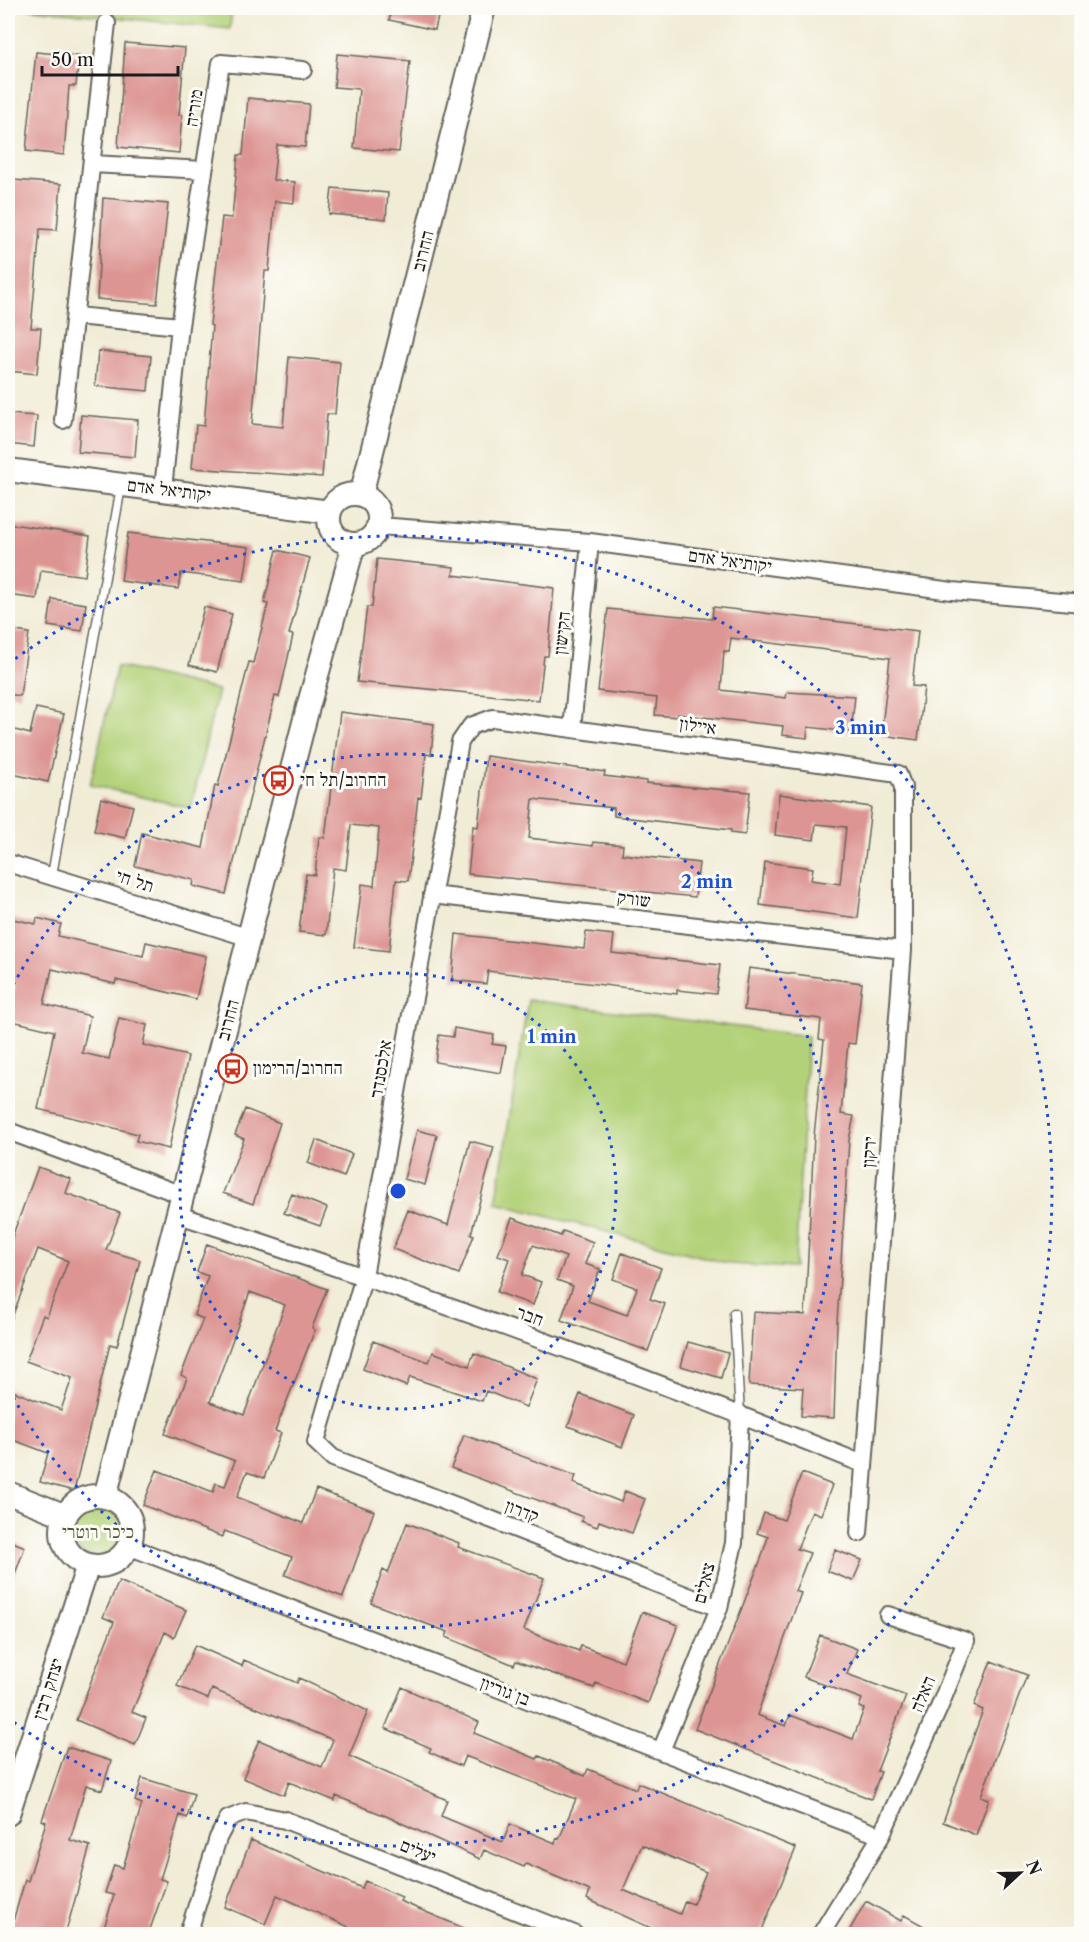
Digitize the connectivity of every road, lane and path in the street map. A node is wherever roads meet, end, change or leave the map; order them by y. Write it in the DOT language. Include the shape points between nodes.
graph roads {
  1 [pos="484,8"];
  2 [pos="107,23"];
  3 [pos="303,70"];
  4 [pos="92,164"];
  5 [pos="204,170"];
  6 [pos="76,316"];
  7 [pos="180,326"];
  8 [pos="63,420"];
  9 [pos="8,470"];
  10 [pos="8,475"];
  11 [pos="121,484"];
  12 [pos="163,489"];
  13 [pos="361,495"];
  14 [pos="330,512"];
  15 [pos="379,526"];
  16 [pos="590,542"];
  17 [pos="354,544"];
  18 [pos="1082,603"];
  19 [pos="494,718"];
  20 [pos="572,729"];
  21 [pos="898,774"];
  22 [pos="8,863"];
  23 [pos="52,875"];
  24 [pos="432,895"];
  25 [pos="250,938"];
  26 [pos="903,950"];
  27 [pos="8,1131"];
  28 [pos="181,1205"];
  29 [pos="364,1276"];
  30 [pos="734,1313"];
  31 [pos="740,1414"];
  32 [pos="316,1442"];
  33 [pos="863,1464"];
  34 [pos="8,1493"];
  35 [pos="105,1497"];
  36 [pos="66,1516"];
  37 [pos="859,1533"];
  38 [pos="128,1546"];
  39 [pos="88,1565"];
  40 [pos="719,1608"];
  41 [pos="888,1615"];
  42 [pos="661,1751"];
  43 [pos="8,1814"];
  44 [pos="881,1836"];
  45 [pos="188,1935"];
  46 [pos="574,1935"];
  47 [pos="821,1935"];
  1 -- 13 [label="street, החרוב"];
  2 -- 4 [label="street"];
  3 -- 5 [label="street, מוריה" via="221,63"];
  4 -- 5 [label="street"];
  4 -- 6 [label="street"];
  5 -- 7 [label="street, מוריה"];
  6 -- 7 [label="street"];
  6 -- 8 [label="street"];
  7 -- 12 [label="street, מוריה"];
  9 -- 10 [label="street"];
  9 -- 11 [label="street, יקותיאל אדם"];
  11 -- 12 [label="street, יקותיאל אדם"];
  11 -- 23 [label="lane"];
  12 -- 14 [label="street, יקותיאל אדם"];
  13 -- 14 [label="street" via="342,497"];
  13 -- 15 [label="street" via="376,507"];
  14 -- 17 [label="street" via="332,531 341,540"];
  15 -- 16 [label="street, יקותיאל אדם"];
  15 -- 17 [label="street" via="372,537"];
  16 -- 18 [label="street, יקותיאל אדם" via="952,591"];
  16 -- 20 [label="street, הקישון"];
  17 -- 25 [label="street, החרוב"];
  19 -- 20 [label="street, איילון"];
  19 -- 24 [label="street, אלכסנדר" via="471,726 460,742"];
  20 -- 21 [label="street, איילון"];
  21 -- 26 [label="street, ירקון" via="903,787"];
  22 -- 23 [label="street, תל חי"];
  23 -- 25 [label="street, תל חי"];
  24 -- 26 [label="street, שורק"];
  24 -- 29 [label="street, אלכסנדר"];
  25 -- 28 [label="street, החרוב"];
  26 -- 33 [label="street, ירקון"];
  27 -- 28 [label="street, חבר"];
  28 -- 29 [label="street, חבר"];
  28 -- 35 [label="street, החרוב"];
  29 -- 31 [label="street, חבר"];
  29 -- 32 [label="street, אלכסנדר"];
  30 -- 31 [label="lane"];
  31 -- 33 [label="street, חבר"];
  31 -- 40 [label="street, צאלים" via="734,1543"];
  32 -- 40 [label="street, קדרון" via="333,1458"];
  33 -- 37 [label="street, ירקון"];
  34 -- 36 [label="street"];
  35 -- 36 [label="street" via="86,1498"];
  35 -- 38 [label="street" via="125,1511 132,1534"];
  36 -- 39 [label="street" via="63,1540 77,1560"];
  38 -- 39 [label="street" via="111,1563"];
  38 -- 42 [label="street, בן גוריון"];
  39 -- 43 [label="street, יצחק רבין"];
  40 -- 42 [label="street, צאלים"];
  41 -- 44 [label="street, האלה" via="966,1641"];
  42 -- 44 [label="street, בן גוריון"];
  44 -- 47 [label="street"];
  45 -- 46 [label="street, יעלים" via="218,1838 228,1819 246,1812 285,1820"];
}
